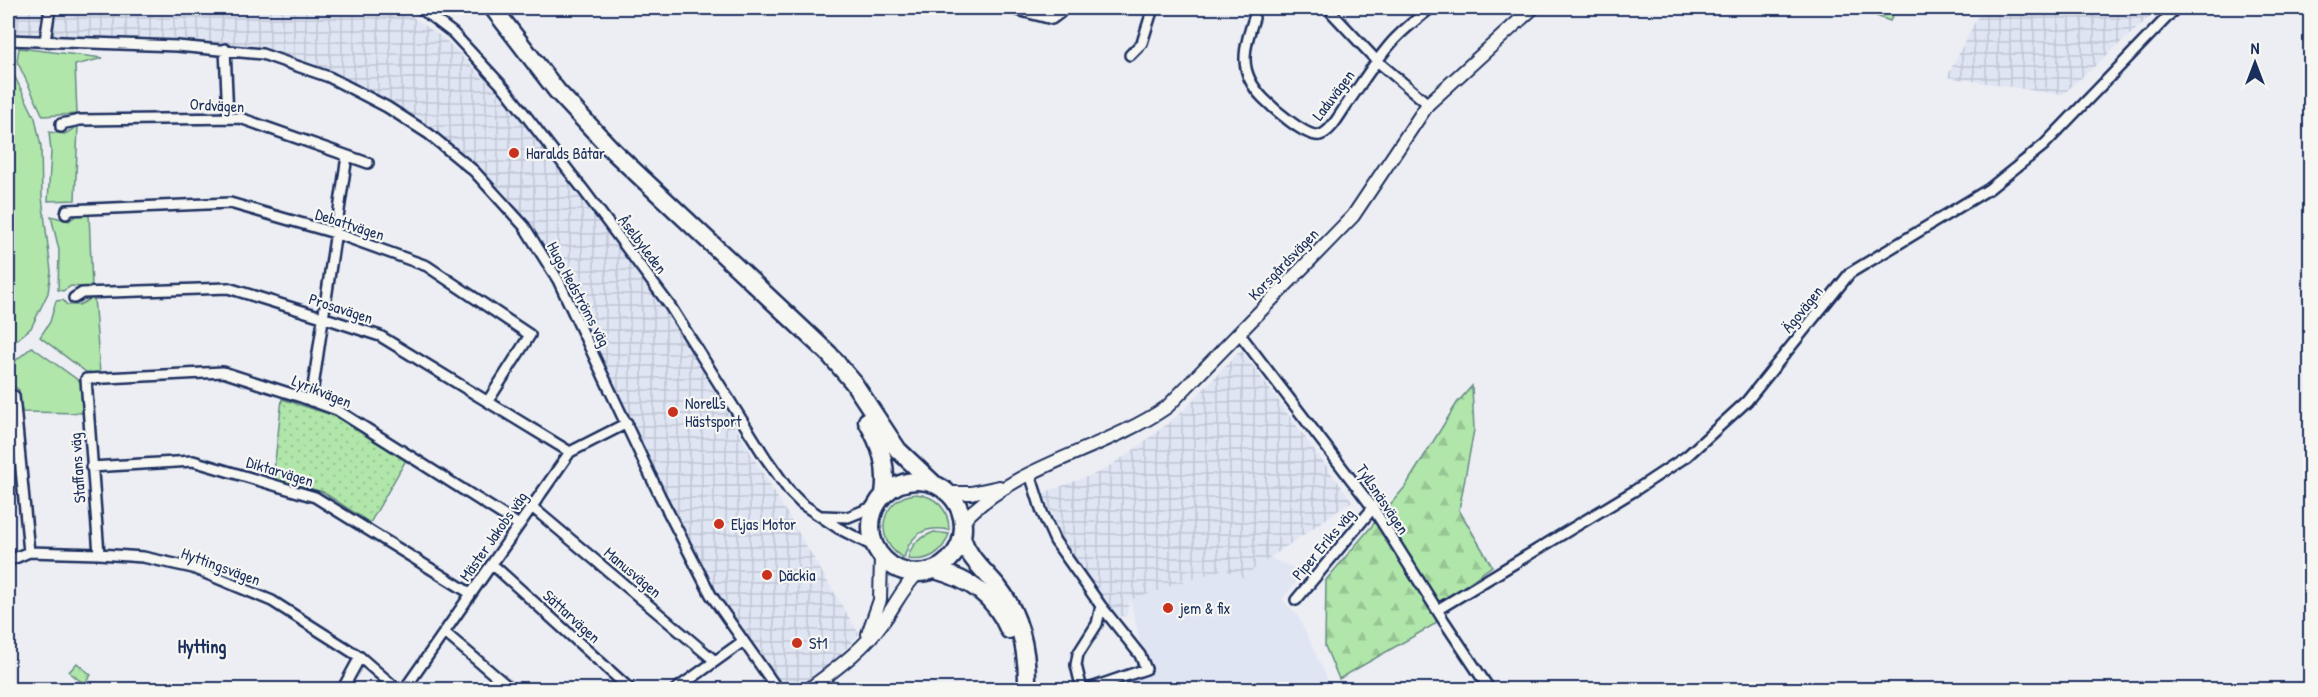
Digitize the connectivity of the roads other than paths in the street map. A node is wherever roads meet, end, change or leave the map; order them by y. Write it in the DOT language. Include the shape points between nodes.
graph roads {
  1 [pos="50,8"];
  2 [pos="420,8"];
  3 [pos="480,8"];
  4 [pos="493,8"];
  5 [pos="1010,8"];
  6 [pos="1062,8"];
  7 [pos="1154,8"];
  8 [pos="1329,8"];
  9 [pos="1431,8"];
  10 [pos="1533,8"];
  11 [pos="2176,8"];
  12 [pos="1254,18"];
  13 [pos="8,40"];
  14 [pos="45,41"];
  15 [pos="225,50"];
  16 [pos="1130,55"];
  17 [pos="1377,61"];
  18 [pos="1428,104"];
  19 [pos="228,117"];
  20 [pos="61,127"];
  21 [pos="347,156"];
  22 [pos="368,163"];
  23 [pos="66,214"];
  24 [pos="335,233"];
  25 [pos="74,298"];
  26 [pos="322,317"];
  27 [pos="1239,333"];
  28 [pos="86,379"];
  29 [pos="10,396"];
  30 [pos="311,401"];
  31 [pos="488,402"];
  32 [pos="627,423"];
  33 [pos="570,452"];
  34 [pos="91,467"];
  35 [pos="1030,474"];
  36 [pos="1008,484"];
  37 [pos="941,489"];
  38 [pos="880,500"];
  39 [pos="532,507"];
  40 [pos="1373,508"];
  41 [pos="819,515"];
  42 [pos="519,525"];
  43 [pos="962,529"];
  44 [pos="29,552"];
  45 [pos="878,552"];
  46 [pos="99,554"];
  47 [pos="8,561"];
  48 [pos="492,564"];
  49 [pos="935,570"];
  50 [pos="918,573"];
  51 [pos="470,593"];
  52 [pos="1296,600"];
  53 [pos="1101,606"];
  54 [pos="1437,610"];
  55 [pos="444,632"];
  56 [pos="742,642"];
  57 [pos="860,649"];
  58 [pos="360,657"];
  59 [pos="715,661"];
  60 [pos="342,690"];
  61 [pos="398,690"];
  62 [pos="404,690"];
  63 [pos="512,690"];
  64 [pos="631,690"];
  65 [pos="675,690"];
  66 [pos="778,690"];
  67 [pos="808,690"];
  68 [pos="1017,690"];
  69 [pos="1028,690"];
  70 [pos="1084,690"];
  71 [pos="1490,690"];
  1 -- 14 [label="street"];
  2 -- 41 [label="street, Åselbyleden" via="453,33 506,90 670,306 778,477 802,504"];
  3 -- 38 [label="highway" via="548,96 608,161 820,359 861,411 880,446 886,472"];
  4 -- 37 [label="highway" via="557,91 614,153 829,354 853,382 898,450"];
  5 -- 6 [label="street" via="1052,19"];
  7 -- 16 [label="street" via="1142,43"];
  8 -- 17 [label="street"];
  9 -- 17 [label="street" via="1394,40"];
  10 -- 18 [label="street, Korsgårdsvägen"];
  11 -- 54 [label="street, Ägovägen" via="2044,145 1989,189 1850,273 1747,401 1687,456"];
  12 -- 17 [label="street, Laduvägen" via="1243,51 1248,75 1262,96 1312,135 1321,135 1332,125"];
  13 -- 14 [label="street, Hugo Hedströms väg"];
  14 -- 15 [label="street, Hugo Hedströms väg"];
  15 -- 19 [label="street"];
  15 -- 32 [label="street, Hugo Hedströms väg" via="262,54 329,77 396,112 474,171 524,226 558,280"];
  17 -- 18 [label="street"];
  18 -- 27 [label="street, Korsgårdsvägen" via="1353,216"];
  19 -- 20 [label="street, Ordvägen" via="80,120"];
  19 -- 21 [label="street, Ordvägen"];
  21 -- 22 [label="street, Ordvägen"];
  21 -- 24 [label="street"];
  23 -- 24 [label="street, Debattvägen" via="67,210 230,203"];
  24 -- 26 [label="street"];
  24 -- 31 [label="street, Debattvägen" via="427,266 530,335"];
  25 -- 26 [label="street, Prosavägen" via="82,293 228,288"];
  26 -- 30 [label="street"];
  26 -- 31 [label="street, Prosavägen" via="380,336"];
  27 -- 35 [label="street, Korsgårdsvägen" via="1167,407 1148,420"];
  27 -- 40 [label="street, Tyllsnäsvägen"];
  28 -- 30 [label="street, Lyrikvägen" via="223,372"];
  28 -- 34 [label="street, Staffans väg"];
  29 -- 44 [label="street" via="14,396"];
  30 -- 42 [label="street, Lyrikvägen" via="338,410"];
  31 -- 33 [label="street, Prosavägen"];
  32 -- 33 [label="street, Mäster Jakobs väg"];
  32 -- 56 [label="street, Hugo Hedströms väg" via="706,585"];
  33 -- 39 [label="street, Mäster Jakobs väg"];
  34 -- 46 [label="street, Staffans väg"];
  34 -- 51 [label="street, Diktarvägen" via="193,461 315,497"];
  35 -- 36 [label="street, Korsgårdsvägen"];
  35 -- 53 [label="street" via="1048,527"];
  36 -- 37 [label="street, Korsgårdsvägen" via="970,493"];
  36 -- 43 [label="street, Korsgårdsvägen" via="982,501"];
  37 -- 38 [label="highway" via="912,481 897,485"];
  37 -- 43 [label="highway" via="958,506"];
  38 -- 41 [label="street" via="848,517"];
  38 -- 45 [label="highway" via="870,527"];
  39 -- 42 [label="street, Mäster Jakobs väg"];
  39 -- 59 [label="street, Manusvägen"];
  40 -- 52 [label="street, Piper Eriks väg"];
  40 -- 54 [label="street, Tyllsnäsvägen"];
  41 -- 45 [label="street, Åselbyleden"];
  42 -- 48 [label="street, Mäster Jakobs väg"];
  43 -- 49 [label="highway" via="955,554"];
  43 -- 69 [label="highway" via="969,555 1000,589 1014,615 1025,649"];
  44 -- 46 [label="street, Hyttingsvägen"];
  44 -- 47 [label="street, Hyttingsvägen"];
  45 -- 50 [label="highway" via="898,569"];
  45 -- 57 [label="street" via="880,600"];
  46 -- 58 [label="street, Hyttingsvägen" via="143,557 193,568 272,601"];
  48 -- 51 [label="street, Mäster Jakobs väg"];
  48 -- 64 [label="street, Sättarvägen"];
  49 -- 50 [label="highway"];
  49 -- 68 [label="highway" via="979,588 1001,613 1012,642"];
  50 -- 57 [label="street"];
  51 -- 55 [label="street, Mäster Jakobs väg"];
  53 -- 70 [label="street" via="1097,624 1078,654 1076,665"];
  53 -- 70 [label="street" via="1140,655 1146,669"];
  54 -- 71 [label="street, Tyllsnäsvägen"];
  55 -- 62 [label="street, Mäster Jakobs väg"];
  55 -- 63 [label="street"];
  56 -- 59 [label="street"];
  56 -- 66 [label="street, Hugo Hedströms väg"];
  57 -- 67 [label="street"];
  58 -- 60 [label="street"];
  58 -- 61 [label="street, Hyttingsvägen"];
  59 -- 65 [label="street"];
}
